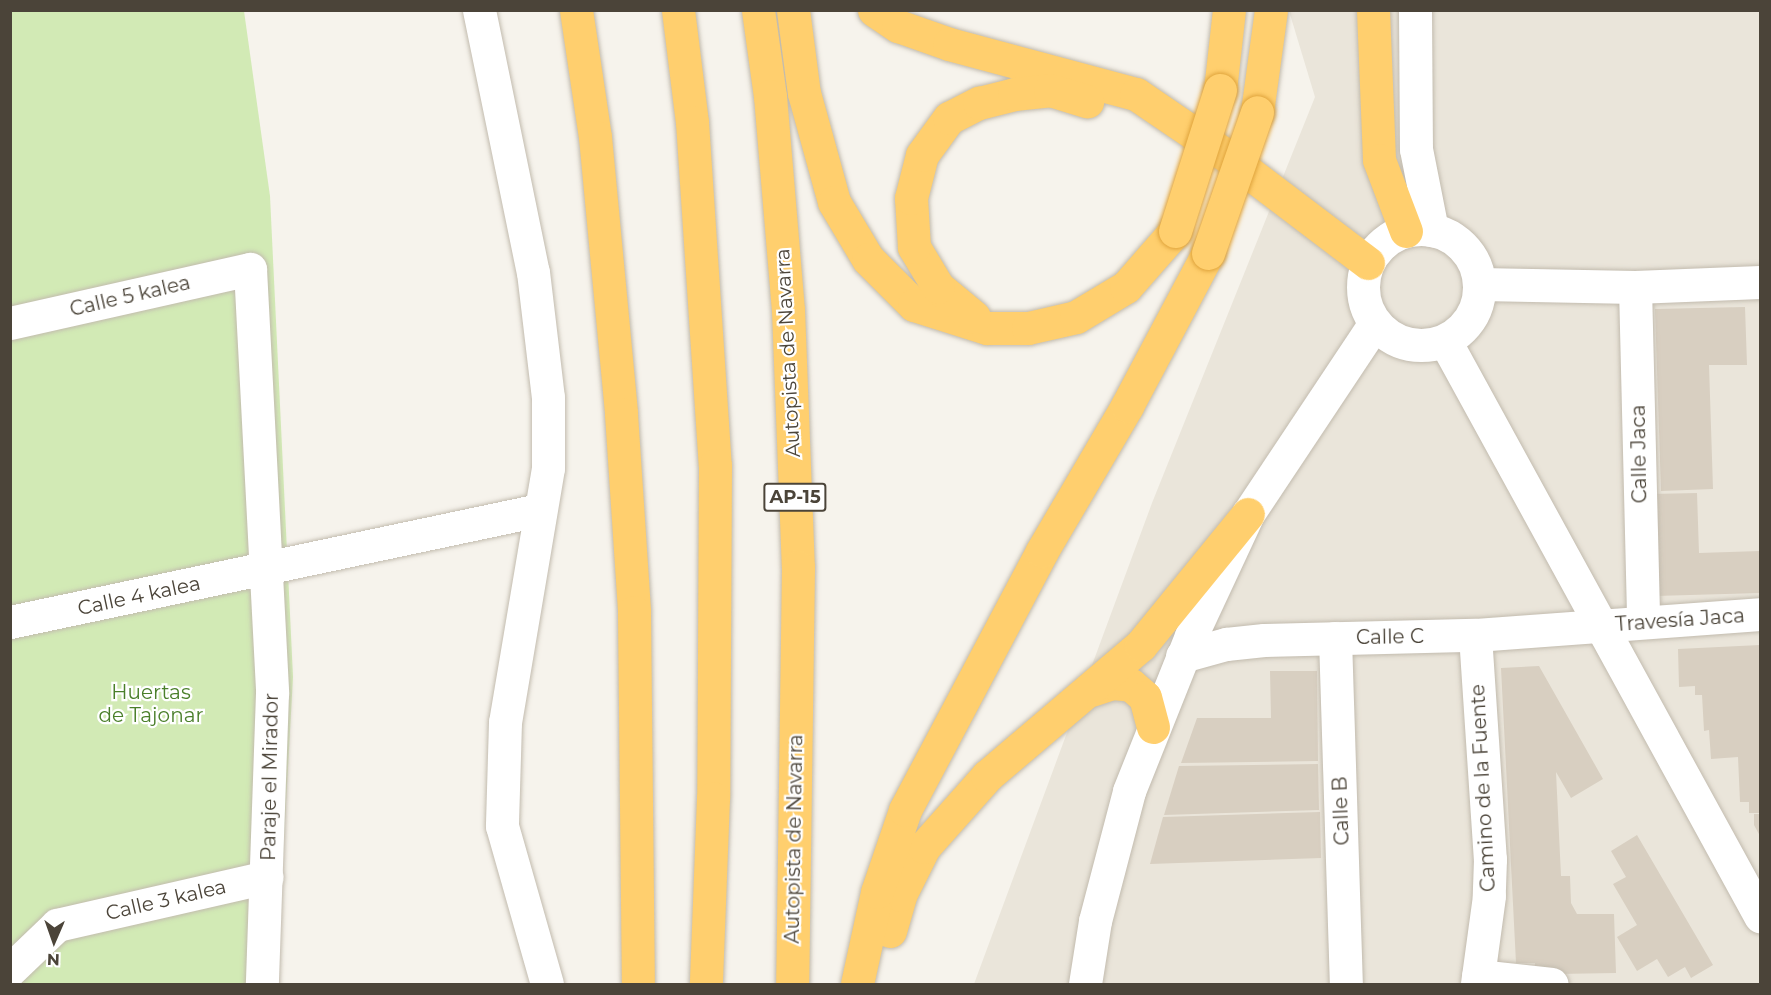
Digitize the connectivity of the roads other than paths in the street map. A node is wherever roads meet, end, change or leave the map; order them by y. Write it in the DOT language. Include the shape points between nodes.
graph roads {
  1 [pos="479,10"];
  2 [pos="576,10"];
  3 [pos="678,10"];
  4 [pos="758,10"];
  5 [pos="792,10"];
  6 [pos="874,10"];
  7 [pos="1229,10"];
  8 [pos="1271,10"];
  9 [pos="1373,10"];
  10 [pos="1415,10"];
  11 [pos="1166,118"];
  12 [pos="1419,230"];
  13 [pos="1368,263"];
  14 [pos="250,269"];
  15 [pos="1761,282"];
  16 [pos="1480,284"];
  17 [pos="1635,287"];
  18 [pos="10,323"];
  19 [pos="1375,323"];
  20 [pos="987,328"];
  21 [pos="1445,341"];
  22 [pos="539,510"];
  23 [pos="1248,514"];
  24 [pos="267,570"];
  25 [pos="1761,614"];
  26 [pos="10,622"];
  27 [pos="1643,622"];
  28 [pos="1599,626"];
  29 [pos="1475,635"];
  30 [pos="1335,638"];
  31 [pos="1182,656"];
  32 [pos="1091,690"];
  33 [pos="1153,727"];
  34 [pos="267,877"];
  35 [pos="1761,916"];
  36 [pos="10,970"];
  37 [pos="1478,980"];
  38 [pos="262,984"];
  39 [pos="547,984"];
  40 [pos="638,984"];
  41 [pos="706,984"];
  42 [pos="792,984"];
  43 [pos="857,984"];
  44 [pos="874,984"];
  45 [pos="1085,984"];
  46 [pos="1346,984"];
  47 [pos="1552,984"];
  1 -- 22 [label="street" via="533,272 548,397 548,468"];
  2 -- 40 [label="highway" via="595,137 624,449 634,612"];
  3 -- 41 [label="highway" via="692,122 715,465 713,798"];
  4 -- 42 [label="highway, Autopista de Navarra / AP-15" via="770,96 788,310 798,567"];
  5 -- 20 [label="highway" via="804,93 834,202 868,259 914,305"];
  6 -- 11 [label="highway" via="898,26 949,44 1136,94"];
  7 -- 20 [label="highway, bridge" via="1220,90 1175,231 1126,287 1076,317 1028,328"];
  8 -- 43 [label="highway, bridge" via="1257,112 1208,254 1127,406 1042,551 905,810 877,892"];
  9 -- 12 [label="highway" via="1379,160"];
  10 -- 12 [label="street"];
  11 -- 13 [label="highway" via="1227,156"];
  11 -- 20 [label="highway" via="1126,112 1050,90 980,103 949,118 922,155 911,198 914,247 938,287"];
  12 -- 13 [label="street" via="1391,237"];
  12 -- 16 [label="street" via="1450,237 1465,248"];
  13 -- 19 [label="street" via="1363,293"];
  14 -- 18 [label="street, Calle 5 kalea"];
  14 -- 24 [label="street, Paraje el Mirador"];
  15 -- 17 [label="street"];
  16 -- 17 [label="street"];
  16 -- 21 [label="street" via="1472,318"];
  17 -- 27 [label="street, Calle Jaca"];
  19 -- 21 [label="street" via="1407,344 1426,346"];
  19 -- 23 [label="street"];
  21 -- 28 [label="street"];
  22 -- 24 [label="street"];
  22 -- 39 [label="street" via="505,722 502,826"];
  23 -- 31 [label="street"];
  23 -- 32 [label="highway" via="1141,645"];
  24 -- 26 [label="street, Calle 4 kalea"];
  24 -- 34 [label="street, Paraje el Mirador" via="272,693"];
  25 -- 27 [label="street, Travesía Jaca"];
  27 -- 28 [label="street, Travesía Jaca"];
  28 -- 29 [label="street, Calle C"];
  28 -- 35 [label="street"];
  29 -- 30 [label="street, Calle C"];
  29 -- 37 [label="street, Camino de la Fuente" via="1490,859"];
  30 -- 31 [label="street, Calle C" via="1226,644"];
  30 -- 46 [label="street, Calle B"];
  31 -- 33 [label="street"];
  32 -- 33 [label="highway" via="1113,683 1131,685 1145,697"];
  32 -- 44 [label="highway" via="987,776 924,848 900,895"];
  33 -- 45 [label="street" via="1129,791 1095,921"];
  34 -- 36 [label="street, Calle 3 kalea" via="57,925"];
  34 -- 38 [label="street, Paraje el Mirador"];
  37 -- 47 [label="street, Camino de la Fuente"];
}
